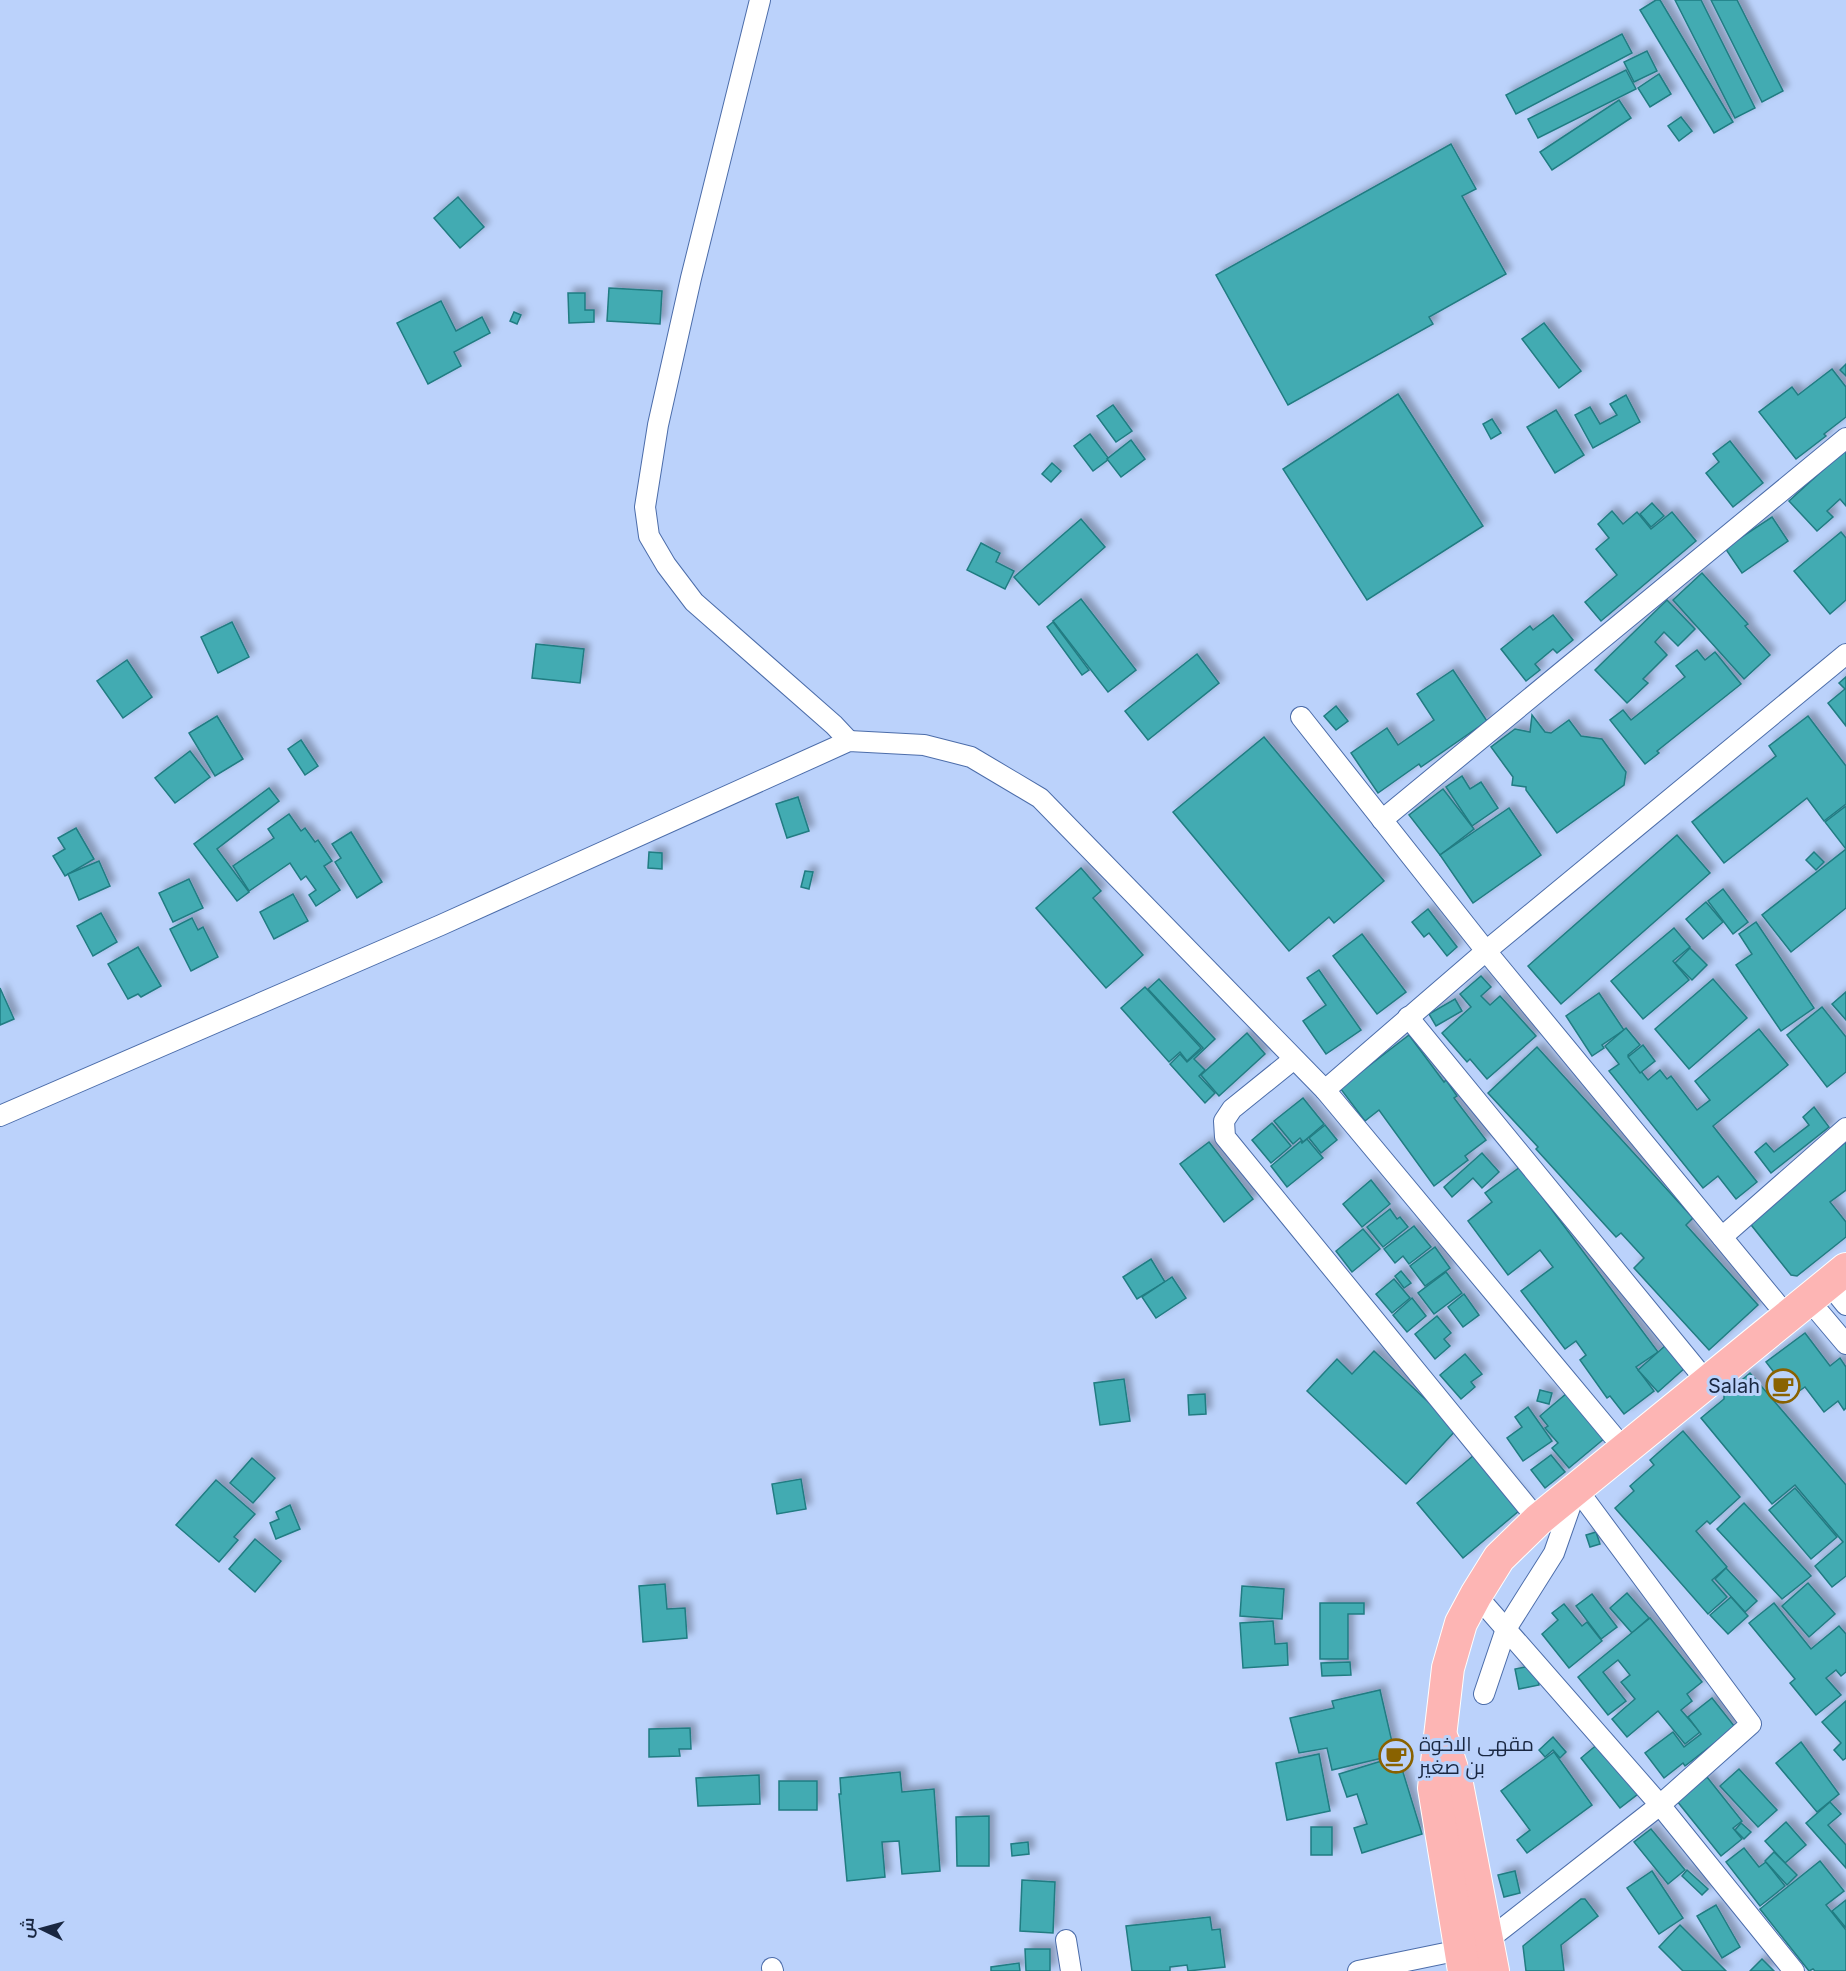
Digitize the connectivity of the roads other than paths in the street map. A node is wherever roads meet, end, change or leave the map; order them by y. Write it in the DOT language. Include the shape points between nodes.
graph roads {
  1 [pos="760,0"];
  2 [pos="1846,438"];
  3 [pos="1846,654"];
  4 [pos="1301,717"];
  5 [pos="849,741"];
  6 [pos="1382,820"];
  7 [pos="1486,951"];
  8 [pos="1408,1017"];
  9 [pos="1294,1059"];
  10 [pos="1325,1090"];
  11 [pos="0,1116"];
  12 [pos="1846,1128"];
  13 [pos="1722,1237"];
  14 [pos="1823,1294"];
  15 [pos="1846,1344"];
  16 [pos="1707,1382"];
  17 [pos="1625,1450"];
  18 [pos="1577,1489"];
  19 [pos="1538,1520"];
  20 [pos="1476,1595"];
  21 [pos="1506,1629"];
  22 [pos="1484,1694"];
  23 [pos="1660,1805"];
  24 [pos="1066,1940"];
  25 [pos="1470,1954"];
  26 [pos="1071,1971"];
  27 [pos="1358,1971"];
  28 [pos="1493,1971"];
  29 [pos="1794,1971"];
  1 -- 5 [label="street" via="691,278 658,425 645,507 649,536 694,602"];
  2 -- 6 [label="street"];
  3 -- 7 [label="street"];
  4 -- 6 [label="street"];
  5 -- 9 [label="street" via="924,745 971,757 1040,798"];
  5 -- 11 [label="street" via="430,930"];
  6 -- 7 [label="street"];
  7 -- 8 [label="street"];
  7 -- 13 [label="street"];
  8 -- 10 [label="street"];
  8 -- 16 [label="street"];
  9 -- 10 [label="street"];
  9 -- 19 [label="street" via="1232,1109 1224,1121 1225,1137"];
  10 -- 17 [label="street"];
  12 -- 13 [label="street"];
  13 -- 14 [label="street"];
  14 -- 15 [label="street"];
  14 -- 16 [label="main road"];
  16 -- 17 [label="main road"];
  17 -- 18 [label="main road"];
  18 -- 19 [label="main road"];
  18 -- 21 [label="street" via="1554,1553"];
  18 -- 23 [label="street" via="1751,1725"];
  19 -- 20 [label="main road" via="1499,1558"];
  20 -- 21 [label="street"];
  20 -- 25 [label="main road" via="1461,1623 1449,1668 1441,1733 1457,1784"];
  21 -- 22 [label="street"];
  21 -- 23 [label="street"];
  23 -- 25 [label="street"];
  23 -- 29 [label="street"];
  24 -- 26 [label="street"];
  25 -- 27 [label="street"];
  25 -- 28 [label="main road"];
}
